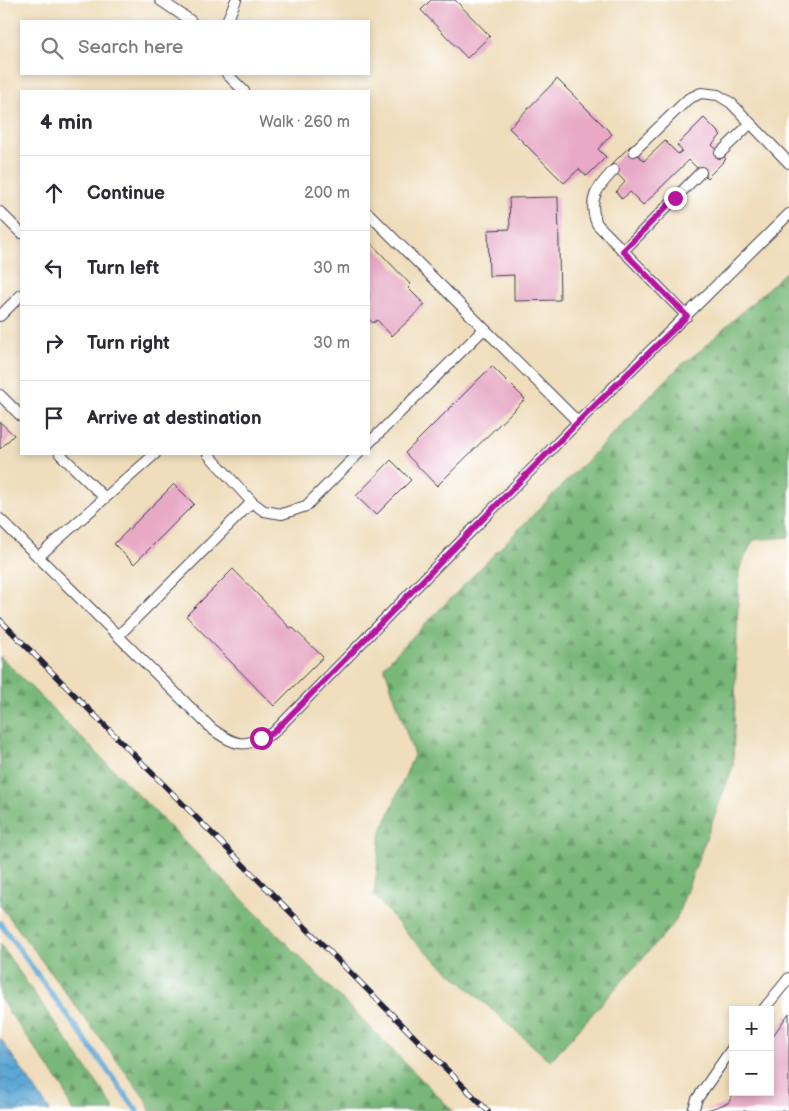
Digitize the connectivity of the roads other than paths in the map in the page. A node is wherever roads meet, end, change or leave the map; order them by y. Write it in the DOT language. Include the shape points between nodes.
graph roads {
  1 [pos="160,0"];
  2 [pos="236,0"];
  3 [pos="190,20"];
  4 [pos="227,20"];
  5 [pos="228,75"];
  6 [pos="243,90"];
  7 [pos="750,124"];
  8 [pos="634,150"];
  9 [pos="720,153"];
  10 [pos="789,163"];
  11 [pos="614,170"];
  12 [pos="701,172"];
  13 [pos="0,212"];
  14 [pos="789,214"];
  15 [pos="370,215"];
  16 [pos="20,232"];
  17 [pos="623,251"];
  18 [pos="20,296"];
  19 [pos="0,316"];
  20 [pos="687,316"];
  21 [pos="484,329"];
  22 [pos="0,395"];
  23 [pos="20,415"];
  24 [pos="578,422"];
  25 [pos="370,442"];
  26 [pos="61,455"];
  27 [pos="154,455"];
  28 [pos="209,455"];
  29 [pos="357,455"];
  30 [pos="105,498"];
  31 [pos="252,502"];
  32 [pos="0,519"];
  33 [pos="38,557"];
  34 [pos="118,636"];
  35 [pos="789,978"];
  36 [pos="766,1006"];
  37 [pos="730,1051"];
  38 [pos="693,1111"];
  1 -- 3 [label="lane"];
  2 -- 4 [label="lane"];
  5 -- 6 [label="lane"];
  7 -- 8 [label="lane" via="731,103 718,95 701,93 688,98"];
  7 -- 9 [label="lane"];
  7 -- 10 [label="lane"];
  11 -- 17 [label="lane" via="595,194 592,211 597,224"];
  12 -- 17 [label="lane"];
  13 -- 16 [label="lane"];
  14 -- 20 [label="lane"];
  15 -- 21 [label="lane"];
  17 -- 20 [label="lane"];
  18 -- 19 [label="lane"];
  20 -- 24 [label="lane"];
  21 -- 24 [label="lane"];
  21 -- 25 [label="lane"];
  22 -- 23 [label="lane"];
  24 -- 34 [label="lane" via="273,733 249,744 230,742 212,729"];
  26 -- 30 [label="lane"];
  27 -- 30 [label="lane"];
  28 -- 31 [label="lane"];
  29 -- 31 [label="lane" via="306,506 282,514 264,511"];
  30 -- 33 [label="lane"];
  31 -- 34 [label="lane"];
  32 -- 33 [label="lane"];
  33 -- 34 [label="lane"];
  35 -- 36 [label="lane"];
  37 -- 38 [label="lane" via="697,1099"];
}
